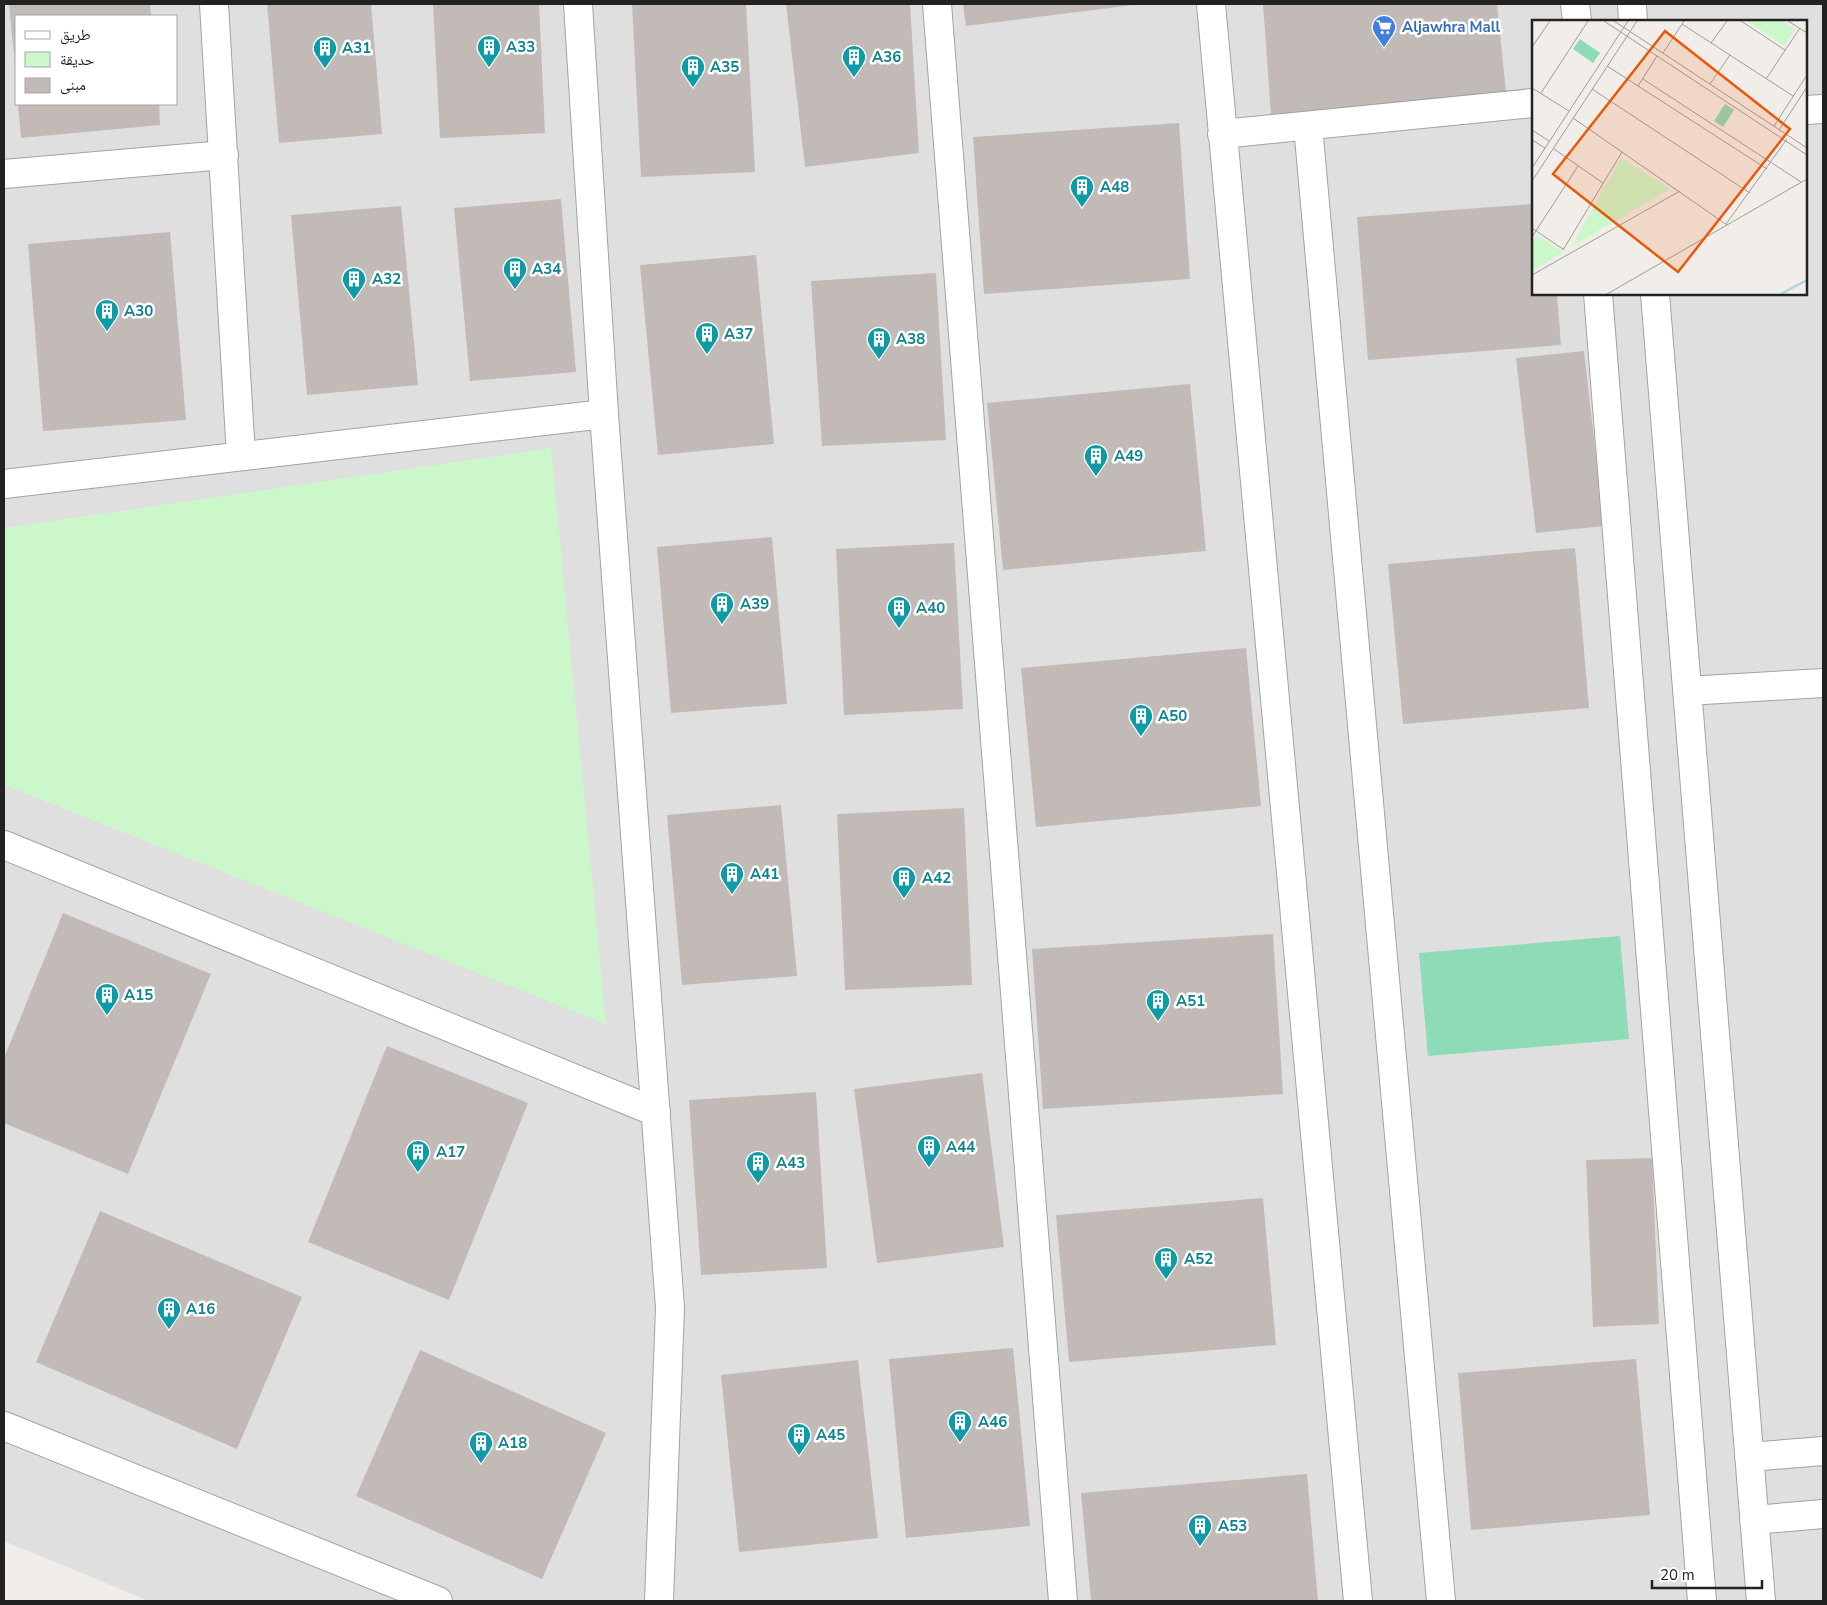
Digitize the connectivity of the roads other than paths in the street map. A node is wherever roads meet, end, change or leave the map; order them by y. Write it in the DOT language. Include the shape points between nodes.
graph roads {
  1 [pos="214,4"];
  2 [pos="578,4"];
  3 [pos="937,4"];
  4 [pos="1211,4"];
  5 [pos="1575,4"];
  6 [pos="1632,4"];
  7 [pos="1576,20"];
  8 [pos="1633,20"];
  9 [pos="1532,103"];
  10 [pos="1823,109"];
  11 [pos="1807,110"];
  12 [pos="1308,126"];
  13 [pos="1222,134"];
  14 [pos="224,155"];
  15 [pos="4,174"];
  16 [pos="1598,295"];
  17 [pos="1655,295"];
  18 [pos="604,414"];
  19 [pos="241,456"];
  20 [pos="4,484"];
  21 [pos="1823,683"];
  22 [pos="1688,692"];
  23 [pos="4,845"];
  24 [pos="656,1112"];
  25 [pos="4,1426"];
  26 [pos="1823,1451"];
  27 [pos="1749,1457"];
  28 [pos="1823,1514"];
  29 [pos="1754,1520"];
  30 [pos="438,1601"];
  31 [pos="659,1601"];
  32 [pos="1063,1601"];
  33 [pos="1358,1601"];
  34 [pos="1441,1601"];
  35 [pos="1702,1601"];
  36 [pos="1761,1601"];
  1 -- 14 [label="street"];
  2 -- 18 [label="street"];
  3 -- 32 [label="street"];
  4 -- 13 [label="street"];
  5 -- 7 [label="street"];
  6 -- 8 [label="street"];
  9 -- 12 [label="street"];
  10 -- 11 [label="street"];
  12 -- 13 [label="street"];
  12 -- 34 [label="street"];
  13 -- 33 [label="street"];
  14 -- 15 [label="street"];
  14 -- 19 [label="street"];
  16 -- 35 [label="street"];
  17 -- 22 [label="street"];
  18 -- 19 [label="street"];
  18 -- 24 [label="street"];
  19 -- 20 [label="street"];
  21 -- 22 [label="street"];
  22 -- 27 [label="street"];
  23 -- 24 [label="street"];
  24 -- 31 [label="street" via="670,1308"];
  25 -- 30 [label="street"];
  26 -- 27 [label="street"];
  27 -- 29 [label="street"];
  28 -- 29 [label="street"];
  29 -- 36 [label="street"];
}
